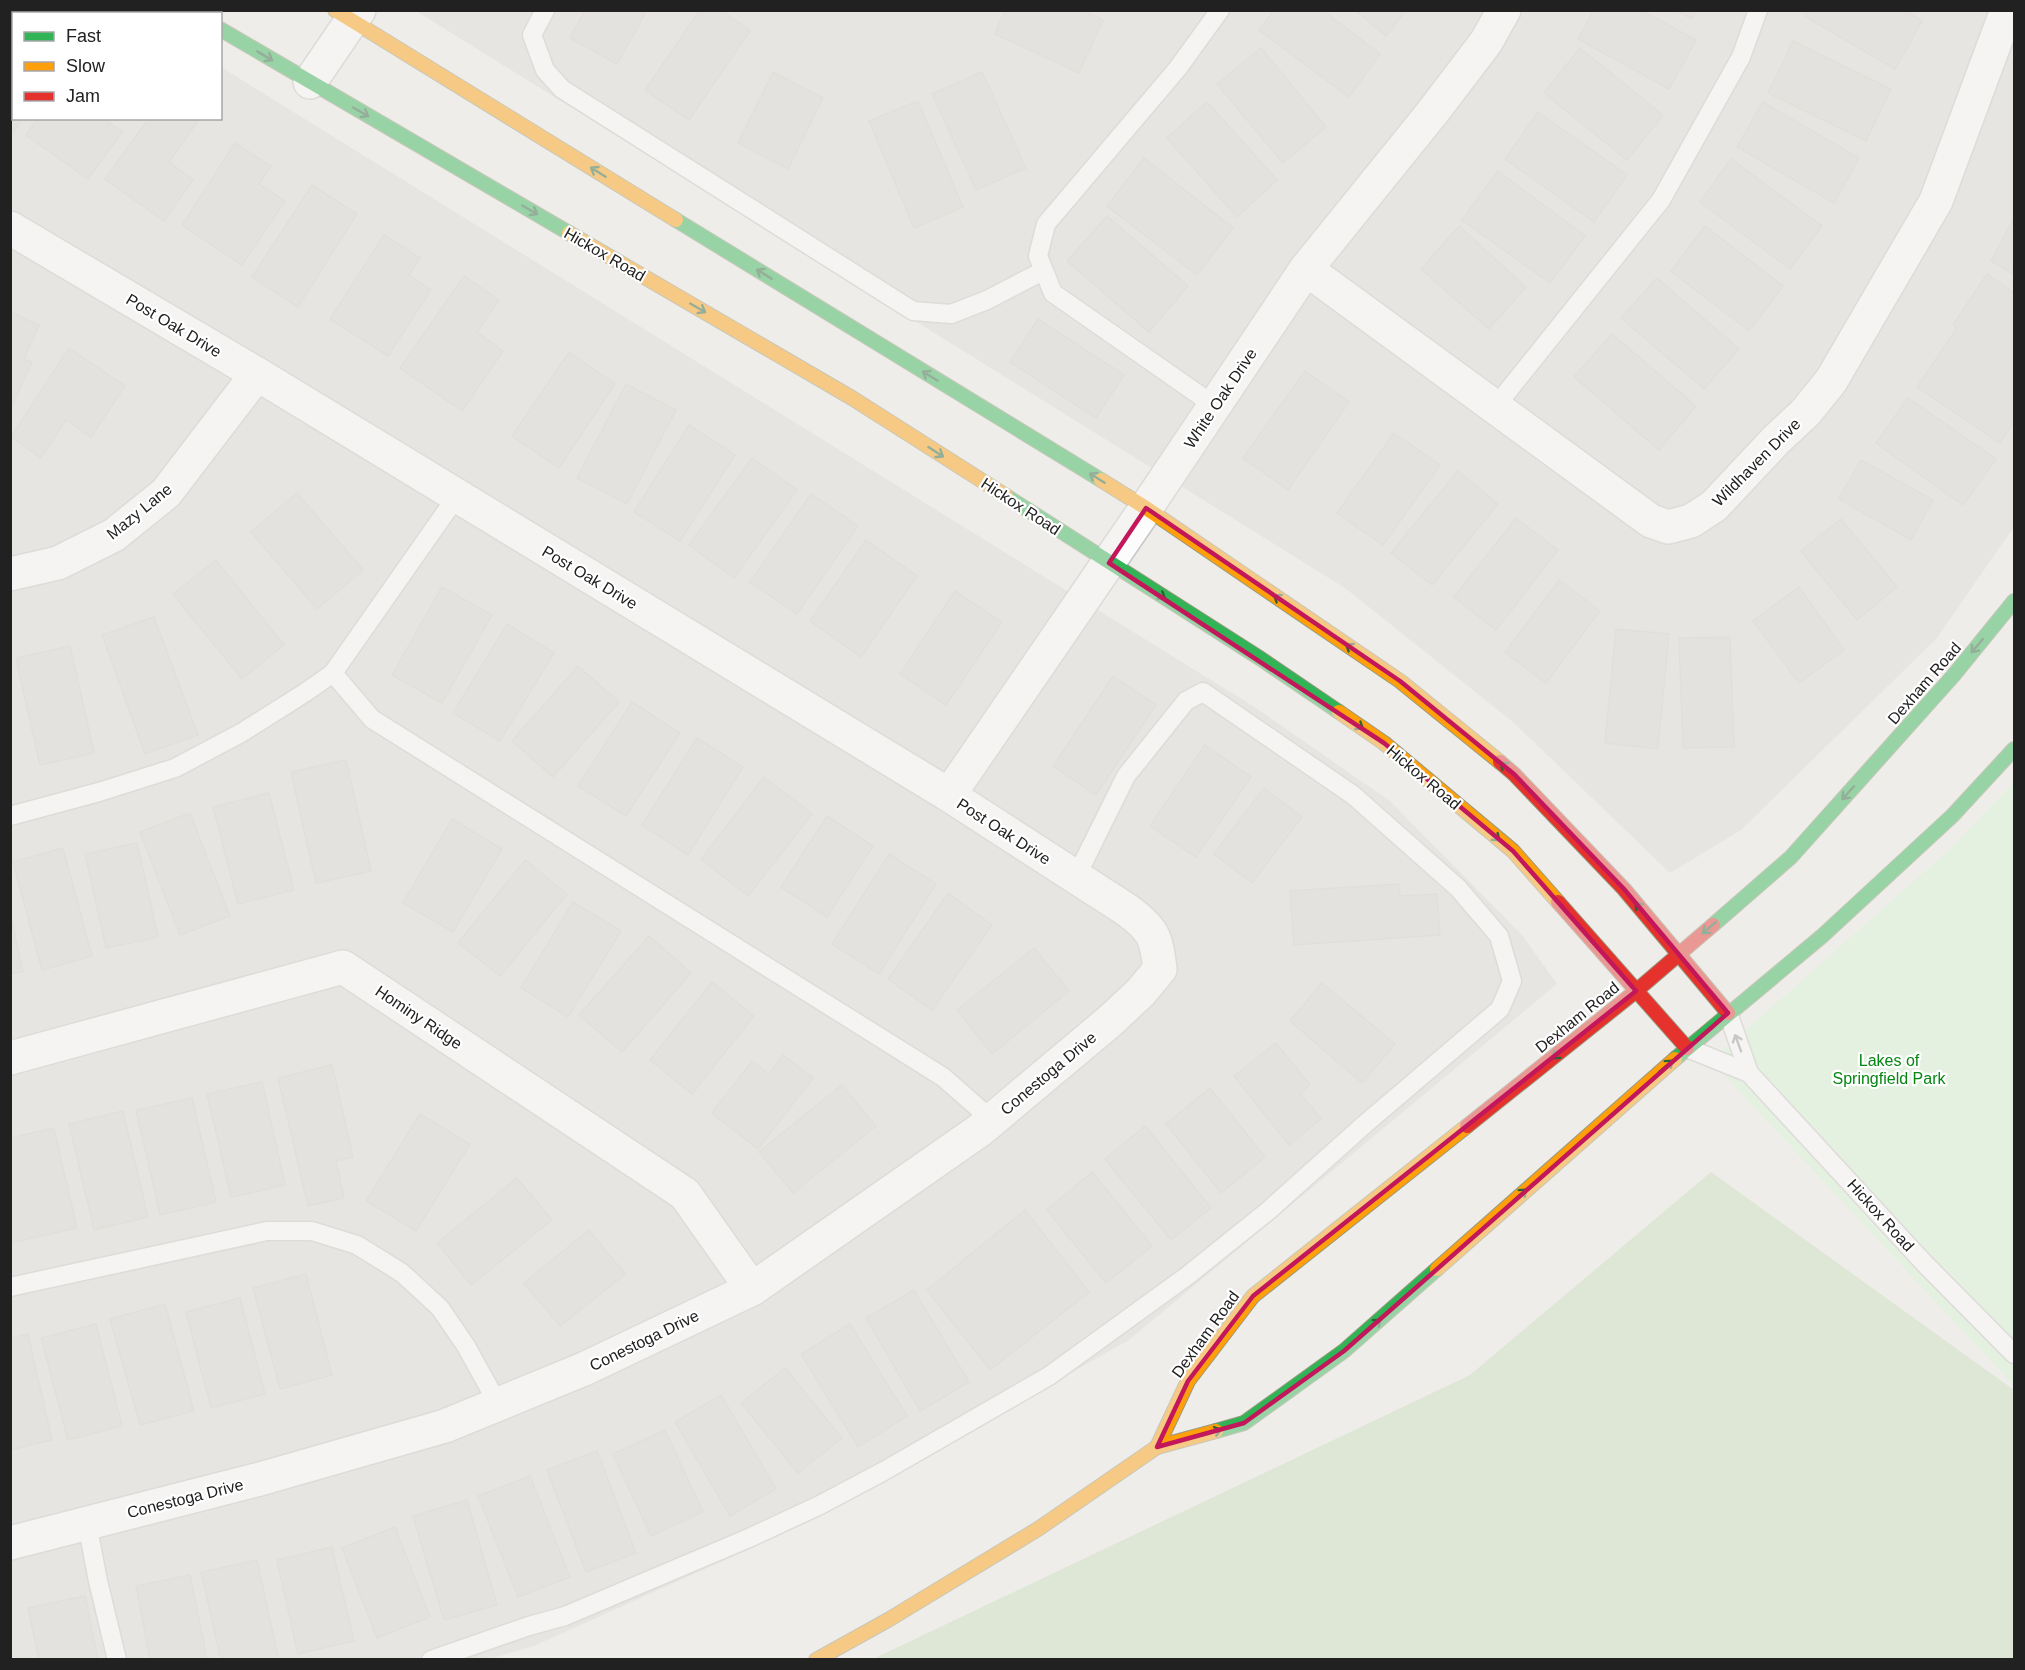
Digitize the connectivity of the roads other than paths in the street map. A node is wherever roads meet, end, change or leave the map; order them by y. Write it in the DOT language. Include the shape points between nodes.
graph roads {
  1 [pos="545,10"];
  2 [pos="1220,10"];
  3 [pos="1504,10"];
  4 [pos="1758,10"];
  5 [pos="2007,10"];
  6 [pos="349,14"];
  7 [pos="222,29"];
  8 [pos="310,82"];
  9 [pos="10,228"];
  10 [pos="1306,269"];
  11 [pos="1044,271"];
  12 [pos="257,374"];
  13 [pos="1215,406"];
  14 [pos="1495,407"];
  15 [pos="457,496"];
  16 [pos="1146,508"];
  17 [pos="1109,563"];
  18 [pos="10,574"];
  19 [pos="2014,601"];
  20 [pos="333,672"];
  21 [pos="2014,749"];
  22 [pos="949,795"];
  23 [pos="10,816"];
  24 [pos="1076,877"];
  25 [pos="1157,943"];
  26 [pos="1679,954"];
  27 [pos="1636,991"];
  28 [pos="1728,1013"];
  29 [pos="1687,1048"];
  30 [pos="10,1058"];
  31 [pos="1749,1073"];
  32 [pos="992,1120"];
  33 [pos="10,1287"];
  34 [pos="752,1288"];
  35 [pos="2014,1354"];
  36 [pos="498,1404"];
  37 [pos="1157,1447"];
  38 [pos="87,1523"];
  39 [pos="10,1543"];
  40 [pos="117,1659"];
  41 [pos="430,1659"];
  42 [pos="816,1659"];
  1 -- 11 [label="lane" via="532,35 545,70 562,89 913,311 951,314"];
  2 -- 11 [label="lane" via="1178,68 1046,224 1038,256"];
  3 -- 10 [label="street, White Oak Drive" via="1452,87"];
  4 -- 14 [label="lane" via="1741,57 1661,200"];
  5 -- 14 [label="street, Wildhaven Drive" via="1936,201 1831,381 1805,414 1714,506 1691,521 1668,527 1651,521"];
  6 -- 8 [label="street"];
  16 -- 6 [label="street, Hickox Road, one-way"];
  7 -- 8 [label="street, Hickox Road, one-way"];
  8 -- 17 [label="street, Hickox Road, one-way" via="852,398"];
  9 -- 12 [label="street, Post Oak Drive"];
  10 -- 13 [label="street, White Oak Drive"];
  10 -- 14 [label="street, Wildhaven Drive"];
  11 -- 13 [label="lane" via="1053,293"];
  12 -- 15 [label="street, Post Oak Drive"];
  12 -- 18 [label="street, Mazy Lane" via="166,493 114,535 58,562"];
  13 -- 16 [label="street, White Oak Drive"];
  15 -- 20 [label="lane"];
  15 -- 22 [label="street, Post Oak Drive"];
  16 -- 17 [label="street, White Oak Drive"];
  26 -- 16 [label="street, Hickox Road, one-way" via="1624,889 1514,774 1400,681"];
  17 -- 22 [label="street, White Oak Drive"];
  17 -- 27 [label="street, Hickox Road, one-way" via="1384,743 1513,851"];
  19 -- 26 [label="street, Dexham Road, one-way" via="1953,676 1791,857"];
  20 -- 23 [label="lane" via="241,733 175,768"];
  20 -- 32 [label="lane" via="372,719 944,1077"];
  21 -- 28 [label="street" via="1953,815 1839,920"];
  22 -- 24 [label="street, Post Oak Drive"];
  24 -- 25 [label="street, Post Oak Drive" via="1146,925"];
  24 -- 41 [label="lane" via="1126,776 1186,701 1203,692 1353,795 1458,888 1499,936 1512,981 1500,1009 1268,1211 1187,1276 1048,1376 884,1472 749,1538 565,1616"];
  25 -- 32 [label="street, Conestoga Drive" via="1160,969 1141,992"];
  26 -- 27 [label="street, Dexham Road"];
  26 -- 28 [label="street, Hickox Road"];
  27 -- 29 [label="street, Hickox Road"];
  27 -- 37 [label="street, Dexham Road, one-way" via="1253,1296 1188,1381"];
  28 -- 29 [label="street"];
  31 -- 28 [label="lane, Hickox Road, one-way"];
  29 -- 31 [label="lane, Hickox Road"];
  37 -- 29 [label="street, one-way" via="1244,1423 1344,1351"];
  30 -- 34 [label="street, Hominy Ridge" via="343,967 686,1194"];
  31 -- 35 [label="lane, Hickox Road" via="1925,1264"];
  32 -- 34 [label="street, Conestoga Drive"];
  33 -- 36 [label="lane" via="267,1231 312,1231 357,1245 402,1272 440,1308"];
  34 -- 36 [label="street, Conestoga Drive" via="584,1369"];
  36 -- 38 [label="street, Conestoga Drive" via="445,1426"];
  37 -- 42 [label="street" via="1038,1529"];
  38 -- 39 [label="street, Conestoga Drive"];
  38 -- 40 [label="lane"];
}
